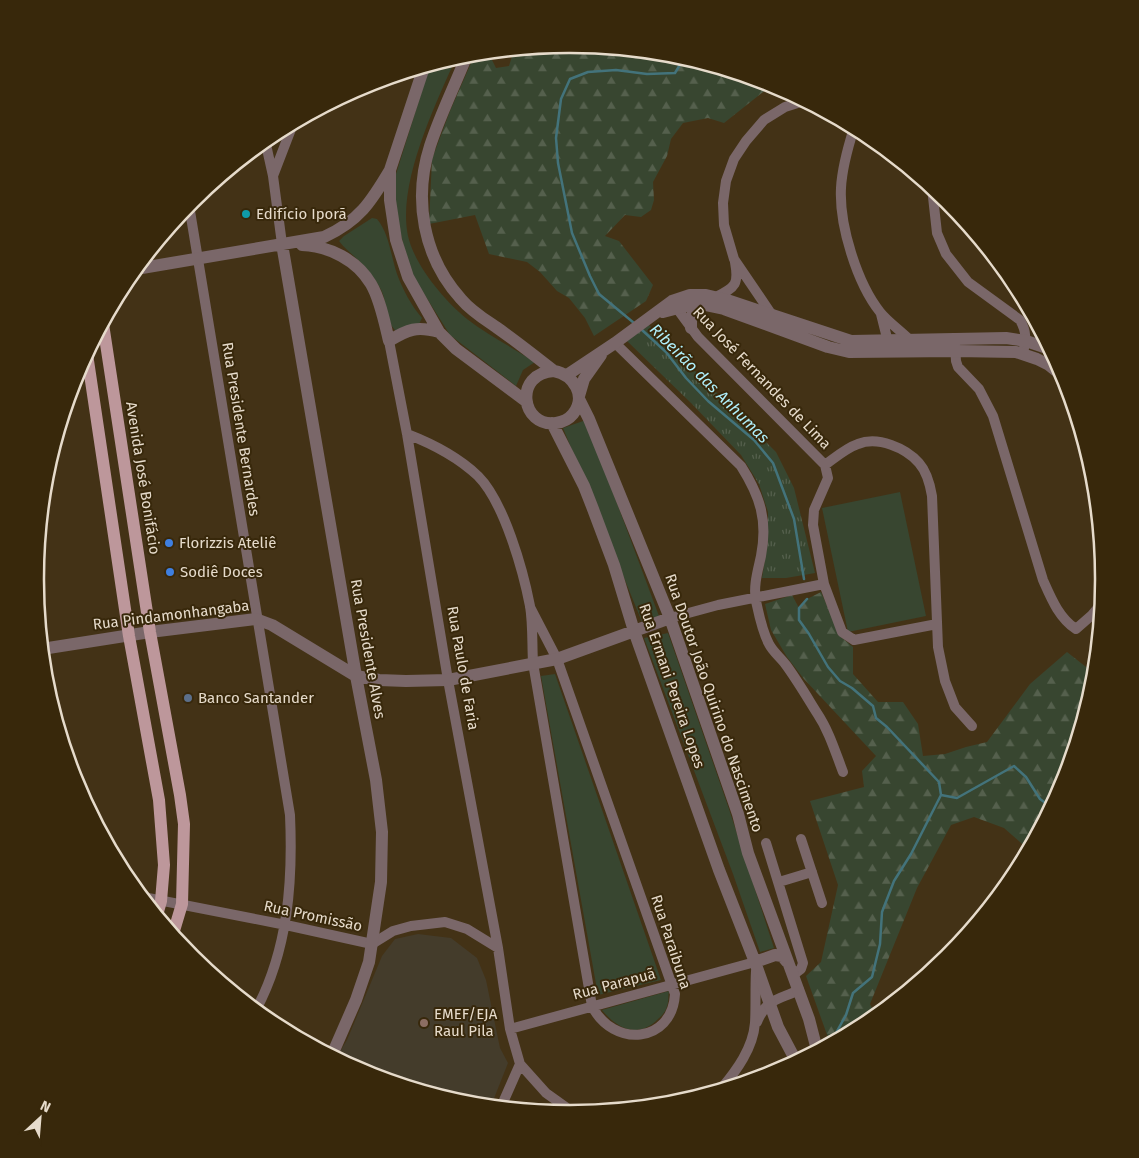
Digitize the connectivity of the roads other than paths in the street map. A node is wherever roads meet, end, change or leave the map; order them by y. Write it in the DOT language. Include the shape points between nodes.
graph roads {
  1 [pos="464,64"];
  2 [pos="421,75"];
  3 [pos="795,104"];
  4 [pos="289,135"];
  5 [pos="852,136"];
  6 [pos="267,149"];
  7 [pos="390,170"];
  8 [pos="273,176"];
  9 [pos="933,200"];
  10 [pos="190,215"];
  11 [pos="336,231"];
  12 [pos="282,244"];
  13 [pos="334,252"];
  14 [pos="198,258"];
  15 [pos="734,259"];
  16 [pos="147,266"];
  17 [pos="716,297"];
  18 [pos="674,305"];
  19 [pos="698,305"];
  20 [pos="881,313"];
  21 [pos="770,320"];
  22 [pos="691,328"];
  23 [pos="439,332"];
  24 [pos="104,334"];
  25 [pos="1026,340"];
  26 [pos="389,341"];
  27 [pos="614,343"];
  28 [pos="955,345"];
  29 [pos="911,346"];
  30 [pos="1041,346"];
  31 [pos="889,347"];
  32 [pos="1024,354"];
  33 [pos="1049,365"];
  34 [pos="89,367"];
  35 [pos="554,371"];
  36 [pos="567,375"];
  37 [pos="579,398"];
  38 [pos="527,402"];
  39 [pos="552,423"];
  40 [pos="407,434"];
  41 [pos="825,465"];
  42 [pos="824,584"];
  43 [pos="756,599"];
  44 [pos="530,607"];
  45 [pos="1094,613"];
  46 [pos="670,618"];
  47 [pos="256,619"];
  48 [pos="937,624"];
  49 [pos="634,631"];
  50 [pos="150,632"];
  51 [pos="129,636"];
  52 [pos="48,648"];
  53 [pos="557,659"];
  54 [pos="533,663"];
  55 [pos="356,676"];
  56 [pos="448,680"];
  57 [pos="972,726"];
  58 [pos="843,772"];
  59 [pos="800,840"];
  60 [pos="766,843"];
  61 [pos="812,872"];
  62 [pos="779,882"];
  63 [pos="152,899"];
  64 [pos="161,901"];
  65 [pos="822,903"];
  66 [pos="182,904"];
  67 [pos="159,908"];
  68 [pos="286,925"];
  69 [pos="174,927"];
  70 [pos="372,944"];
  71 [pos="498,948"];
  72 [pos="787,962"];
  73 [pos="756,965"];
  74 [pos="793,975"];
  75 [pos="671,985"];
  76 [pos="799,990"];
  77 [pos="259,1003"];
  78 [pos="769,1003"];
  79 [pos="592,1006"];
  80 [pos="755,1025"];
  81 [pos="510,1029"];
  82 [pos="815,1043"];
  83 [pos="334,1050"];
  84 [pos="793,1055"];
  85 [pos="520,1064"];
  86 [pos="727,1080"];
  87 [pos="504,1100"];
  88 [pos="562,1105"];
  1 -- 35 [label="street" via="429,146 421,203 427,238 434,258 461,299"];
  2 -- 7 [label="street"];
  3 -- 15 [label="street" via="764,120 734,159 726,181 722,212"];
  4 -- 8 [label="street"];
  5 -- 20 [label="street" via="841,188 842,212 856,269"];
  6 -- 8 [label="street"];
  7 -- 11 [label="street" via="357,217"];
  7 -- 23 [label="street" via="390,200 396,240 408,277"];
  8 -- 12 [label="street"];
  9 -- 25 [label="street" via="937,233 946,254 968,282 1020,320"];
  10 -- 14 [label="street, Rua Presidente Bernardes"];
  11 -- 12 [label="street" via="324,237"];
  11 -- 13 [label="street" via="332,245"];
  12 -- 13 [label="street, Rua Paulo de Faria" via="318,247"];
  12 -- 14 [label="street"];
  12 -- 55 [label="street, Rua Presidente Alves"];
  13 -- 26 [label="street, Rua Paulo de Faria" via="356,266 371,284"];
  14 -- 16 [label="street"];
  14 -- 47 [label="street, Rua Presidente Bernardes"];
  15 -- 17 [label="street" via="736,283"];
  15 -- 21 [label="street"];
  17 -- 18 [label="street" via="690,295"];
  17 -- 21 [label="street"];
  18 -- 19 [label="street"];
  18 -- 22 [label="street, Rua José Fernandes de Lima"];
  18 -- 27 [label="street" via="651,315"];
  19 -- 21 [label="street"];
  19 -- 22 [label="street" via="691,317"];
  20 -- 29 [label="street"];
  20 -- 31 [label="street"];
  21 -- 31 [label="street" via="828,347 849,352"];
  22 -- 41 [label="street, Rua José Fernandes de Lima"];
  23 -- 26 [label="street" via="424,328 408,330"];
  23 -- 38 [label="street" via="456,349"];
  24 -- 50 [label="main road, Avenida José Bonifácio"];
  25 -- 28 [label="street" via="1006,338"];
  25 -- 30 [label="street"];
  25 -- 32 [label="street"];
  26 -- 40 [label="street, Rua Paulo de Faria"];
  27 -- 36 [label="street"];
  27 -- 37 [label="street" via="584,379"];
  27 -- 43 [label="street" via="741,466 752,484 764,523"];
  28 -- 29 [label="street"];
  28 -- 32 [label="street"];
  28 -- 45 [label="street" via="958,367 979,389 993,416 1052,602 1076,629"];
  29 -- 31 [label="street"];
  32 -- 33 [label="street"];
  34 -- 51 [label="main road"];
  35 -- 36 [label="street"];
  35 -- 38 [label="street" via="546,371 533,379 528,386"];
  36 -- 37 [label="street" via="577,388"];
  37 -- 39 [label="street" via="570,416"];
  37 -- 46 [label="street, Rua Doutor João Quirino do Nascimento"];
  38 -- 39 [label="street" via="539,419"];
  39 -- 49 [label="street, Rua Ermani Pereira Lopes" via="584,486 614,565"];
  40 -- 44 [label="street, Rua Paraibuna" via="455,457 479,477 490,492 504,518"];
  40 -- 56 [label="street, Rua Paulo de Faria"];
  41 -- 42 [label="street, Rua José Fernandes de Lima" via="828,478 813,517"];
  41 -- 48 [label="street" via="859,443 874,441 888,443 919,463 929,479 932,496"];
  42 -- 43 [label="street"];
  42 -- 48 [label="street, Rua José Fernandes de Lima" via="842,632 854,640"];
  43 -- 46 [label="street"];
  43 -- 58 [label="street" via="770,645 818,713"];
  44 -- 53 [label="street, Rua Paraibuna"];
  44 -- 54 [label="street, Rua Paraibuna"];
  46 -- 49 [label="street, Rua Pindamonhangaba"];
  46 -- 72 [label="street, Rua Doutor João Quirino do Nascimento"];
  47 -- 50 [label="street, Rua Pindamonhangaba"];
  47 -- 55 [label="street, Rua Pindamonhangaba" via="272,625"];
  47 -- 68 [label="street, Rua Presidente Bernardes" via="290,816 292,852"];
  48 -- 57 [label="street" via="945,681 955,707"];
  49 -- 53 [label="street, Rua Pindamonhangaba"];
  49 -- 73 [label="street, Rua Ermani Pereira Lopes"];
  50 -- 51 [label="street, Rua Pindamonhangaba"];
  50 -- 66 [label="main road, Avenida José Bonifácio" via="183,815"];
  51 -- 52 [label="street, Rua Pindamonhangaba"];
  51 -- 64 [label="main road" via="159,800 164,865"];
  53 -- 54 [label="street, Rua Pindamonhangaba"];
  53 -- 75 [label="street, Rua Paraibuna"];
  54 -- 56 [label="street, Rua Pindamonhangaba"];
  54 -- 79 [label="street, Rua Paraibuna"];
  55 -- 56 [label="street, Rua Pindamonhangaba" via="379,680"];
  55 -- 70 [label="street, Rua Presidente Alves" via="376,780 382,832 381,882"];
  56 -- 71 [label="street, Rua Paulo de Faria"];
  59 -- 61 [label="street"];
  60 -- 62 [label="street"];
  61 -- 62 [label="street"];
  61 -- 65 [label="street"];
  62 -- 74 [label="street" via="803,963 801,970"];
  63 -- 64 [label="street, Rua Promissão"];
  64 -- 66 [label="street, Rua Promissão"];
  64 -- 67 [label="main road"];
  66 -- 68 [label="street, Rua Promissão"];
  66 -- 69 [label="main road, Avenida José Bonifácio"];
  68 -- 70 [label="street, Rua Promissão"];
  68 -- 77 [label="street, Rua Presidente Bernardes"];
  70 -- 71 [label="street, Rua Promissão" via="393,931 445,922 467,929"];
  70 -- 83 [label="street, Rua Presidente Alves" via="356,1000"];
  71 -- 81 [label="street, Rua Paulo de Faria"];
  72 -- 73 [label="street" via="782,956 775,955"];
  72 -- 74 [label="street, Rua Doutor João Quirino do Nascimento"];
  73 -- 75 [label="street, Rua Parapuã"];
  73 -- 78 [label="street, Rua Ermani Pereira Lopes"];
  73 -- 80 [label="street"];
  74 -- 76 [label="street, Rua Doutor João Quirino do Nascimento"];
  75 -- 79 [label="street, Rua Parapuã"];
  75 -- 79 [label="street, Rua Paraibuna" via="675,1000 669,1016 660,1026 637,1036 624,1034 605,1024"];
  76 -- 78 [label="street"];
  76 -- 82 [label="street, Rua Doutor João Quirino do Nascimento"];
  78 -- 80 [label="street"];
  78 -- 84 [label="street, Rua Ermani Pereira Lopes"];
  79 -- 81 [label="street, Rua Parapuã"];
  80 -- 86 [label="street" via="750,1045"];
  81 -- 85 [label="street, Rua Paulo de Faria"];
  85 -- 87 [label="street"];
  85 -- 88 [label="street, Rua Paulo de Faria"];
}
